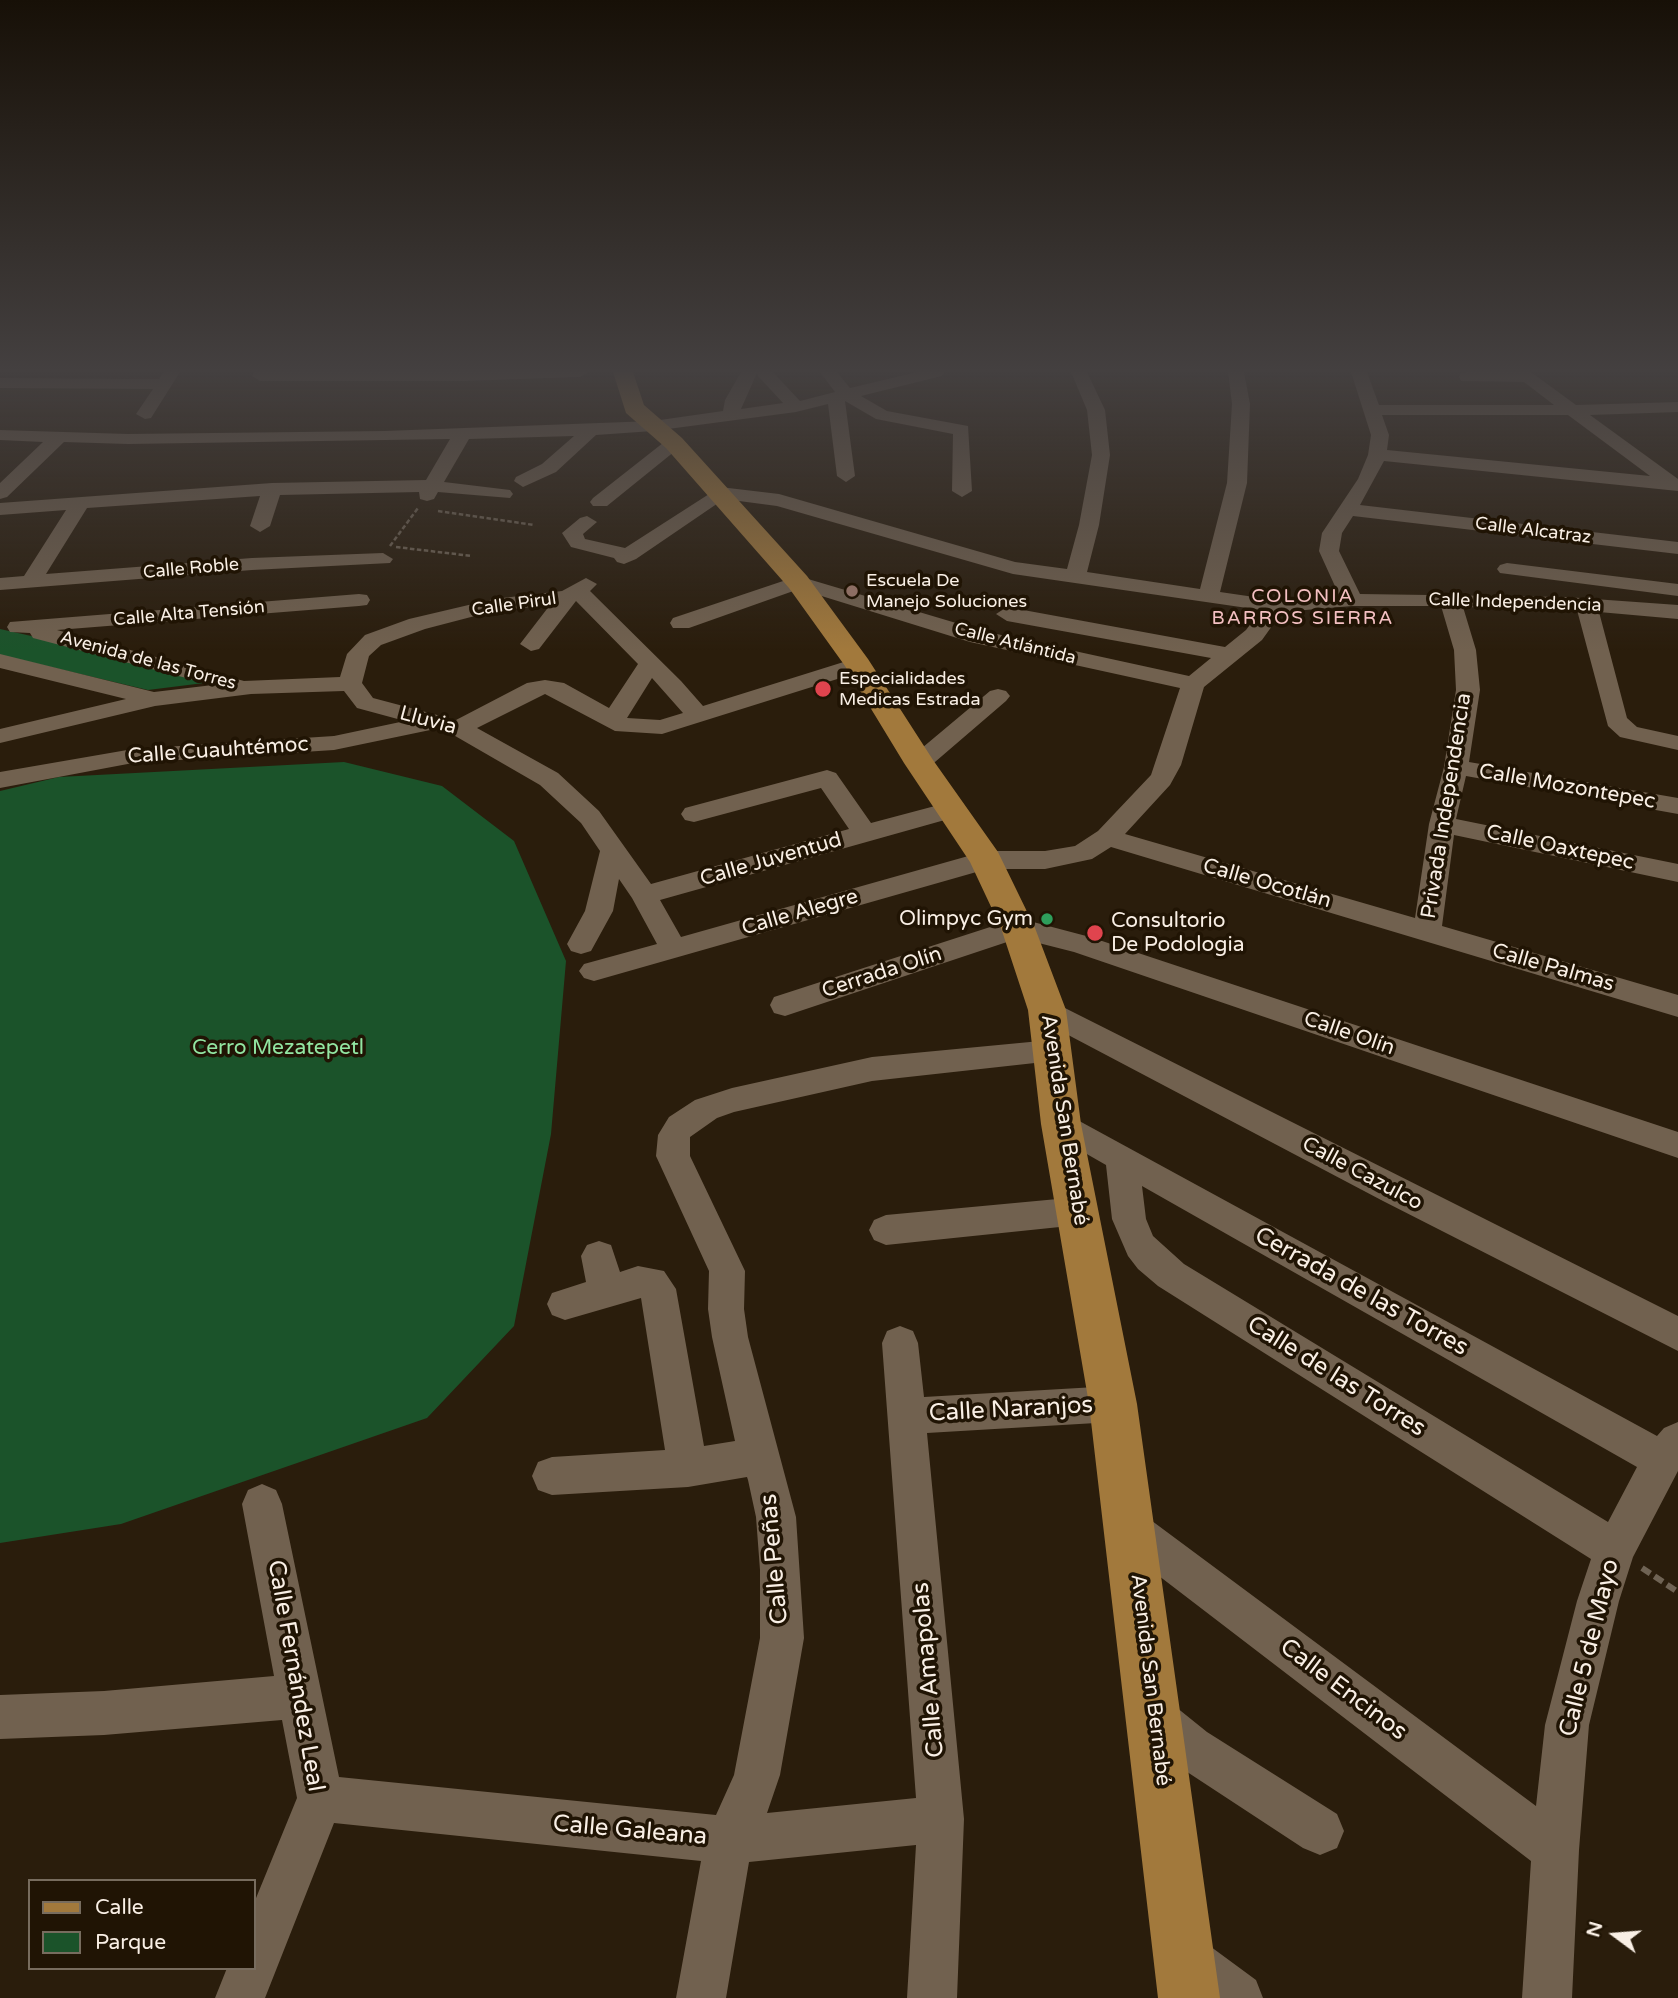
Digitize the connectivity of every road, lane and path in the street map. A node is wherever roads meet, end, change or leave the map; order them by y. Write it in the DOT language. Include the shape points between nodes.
graph roads {
  1 [pos="28,465"];
  2 [pos="444,465"];
  3 [pos="552,465"];
  4 [pos="635,465"];
  5 [pos="694,465"];
  6 [pos="845,465"];
  7 [pos="962,465"];
  8 [pos="1099,465"];
  9 [pos="1238,465"];
  10 [pos="1373,465"];
  11 [pos="1476,465"];
  12 [pos="1648,465"];
  13 [pos="846,477"];
  14 [pos="523,481"];
  15 [pos="1676,486"];
  16 [pos="2,489"];
  17 [pos="272,489"];
  18 [pos="962,491"];
  19 [pos="720,493"];
  20 [pos="503,494"];
  21 [pos="425,497"];
  22 [pos="81,502"];
  23 [pos="600,502"];
  24 [pos="0,509"];
  25 [pos="1347,509"];
  26 [pos="587,522"];
  27 [pos="534,525"];
  28 [pos="260,526"];
  29 [pos="1678,548"];
  30 [pos="386,553"];
  31 [pos="472,556"];
  32 [pos="1507,569"];
  33 [pos="1560,576"];
  34 [pos="1074,577"];
  35 [pos="31,582"];
  36 [pos="799,582"];
  37 [pos="0,584"];
  38 [pos="1678,590"];
  39 [pos="577,591"];
  40 [pos="1208,597"];
  41 [pos="359,600"];
  42 [pos="1352,600"];
  43 [pos="1450,600"];
  44 [pos="1576,604"];
  45 [pos="1275,606"];
  46 [pos="1678,612"];
  47 [pos="1007,614"];
  48 [pos="681,623"];
  49 [pos="9,625"];
  50 [pos="531,644"];
  51 [pos="1232,655"];
  52 [pos="0,661"];
  53 [pos="650,664"];
  54 [pos="858,665"];
  55 [pos="350,684"];
  56 [pos="1193,684"];
  57 [pos="251,687"];
  58 [pos="998,696"];
  59 [pos="154,699"];
  60 [pos="697,715"];
  61 [pos="612,720"];
  62 [pos="435,722"];
  63 [pos="459,728"];
  64 [pos="0,736"];
  65 [pos="1678,743"];
  66 [pos="919,763"];
  67 [pos="1456,767"];
  68 [pos="0,780"];
  69 [pos="1678,807"];
  70 [pos="950,810"];
  71 [pos="694,814"];
  72 [pos="1442,824"];
  73 [pos="865,834"];
  74 [pos="1107,837"];
  75 [pos="614,850"];
  76 [pos="986,860"];
  77 [pos="1678,873"];
  78 [pos="644,895"];
  79 [pos="1018,928"];
  80 [pos="1427,931"];
  81 [pos="581,944"];
  82 [pos="674,949"];
  83 [pos="594,971"];
  84 [pos="785,1005"];
  85 [pos="1678,1006"];
  86 [pos="1048,1010"];
  87 [pos="1051,1052"];
  88 [pos="1061,1124"];
  89 [pos="1678,1145"];
  90 [pos="1122,1158"];
  91 [pos="1079,1211"];
  92 [pos="886,1230"];
  93 [pos="565,1304"];
  94 [pos="1678,1334"];
  95 [pos="900,1343"];
  96 [pos="1113,1404"];
  97 [pos="908,1416"];
  98 [pos="1670,1450"];
  99 [pos="758,1456"];
  100 [pos="688,1468"];
  101 [pos="552,1476"];
  102 [pos="262,1504"];
  103 [pos="1130,1529"];
  104 [pos="1615,1550"];
  105 [pos="1678,1592"];
  106 [pos="300,1696"];
  107 [pos="0,1717"];
  108 [pos="1155,1719"];
  109 [pos="320,1798"];
  110 [pos="941,1819"];
  111 [pos="1320,1831"];
  112 [pos="729,1840"];
  113 [pos="1555,1850"];
  114 [pos="256,1958"];
  115 [pos="251,1970"];
  116 [pos="1186,1978"];
  117 [pos="240,1998"];
  118 [pos="701,1998"];
  119 [pos="932,1998"];
  120 [pos="1238,1998"];
  121 [pos="1547,1998"];
  1 -- 16 [label="street"];
  2 -- 21 [label="street"];
  3 -- 14 [label="street"];
  4 -- 23 [label="street"];
  5 -- 19 [label="main road, Avenida San Bernabé"];
  6 -- 13 [label="street"];
  7 -- 18 [label="street"];
  8 -- 34 [label="street"];
  9 -- 40 [label="street"];
  10 -- 25 [label="street"];
  11 -- 15 [label="street"];
  12 -- 15 [label="street"];
  17 -- 21 [label="street"];
  17 -- 22 [label="street"];
  17 -- 28 [label="street"];
  19 -- 26 [label="street" via="627,556 578,543 572,533"];
  19 -- 34 [label="street" via="779,500 998,565"];
  19 -- 36 [label="main road, Avenida San Bernabé"];
  20 -- 21 [label="street"];
  21 -- 27 [label="path"];
  22 -- 24 [label="street"];
  22 -- 35 [label="street"];
  25 -- 29 [label="street, Calle Alcatraz"];
  25 -- 42 [label="street" via="1332,533 1329,551"];
  30 -- 31 [label="path"];
  30 -- 35 [label="street, Calle Roble"];
  32 -- 33 [label="street"];
  33 -- 38 [label="street"];
  33 -- 44 [label="street"];
  34 -- 40 [label="street"];
  35 -- 37 [label="street, Calle Roble"];
  36 -- 48 [label="street"];
  36 -- 54 [label="main road, Avenida San Bernabé"];
  36 -- 56 [label="street, Calle Atlántida" via="978,637"];
  39 -- 50 [label="street"];
  39 -- 53 [label="street"];
  39 -- 55 [label="street, Calle Pirul" via="494,605 373,640 358,654"];
  40 -- 45 [label="street"];
  41 -- 49 [label="street, Calle Alta Tensión"];
  42 -- 43 [label="street, Calle Independencia"];
  42 -- 45 [label="street, Calle Independencia"];
  43 -- 44 [label="street, Calle Independencia"];
  43 -- 67 [label="street, Privada Independencia" via="1465,650 1468,690"];
  44 -- 46 [label="street, Calle Independencia"];
  44 -- 65 [label="street" via="1616,721 1629,732"];
  45 -- 51 [label="street"];
  47 -- 51 [label="street"];
  49 -- 57 [label="street, Avenida de las Torres"];
  51 -- 56 [label="street"];
  52 -- 59 [label="street, Avenida de las Torres"];
  53 -- 60 [label="street"];
  53 -- 61 [label="street"];
  54 -- 60 [label="street"];
  54 -- 66 [label="main road, Avenida San Bernabé"];
  55 -- 57 [label="street"];
  55 -- 62 [label="street, Lluvia" via="365,703"];
  56 -- 74 [label="street, Calle Alegre" via="1169,765 1153,790"];
  57 -- 59 [label="street, Avenida de las Torres"];
  58 -- 66 [label="street"];
  59 -- 64 [label="street"];
  60 -- 61 [label="street" via="662,727 638,729"];
  61 -- 63 [label="street" via="556,688 545,687"];
  62 -- 63 [label="street, Lluvia"];
  62 -- 68 [label="street, Calle Cuauhtémoc" via="334,743 133,756"];
  63 -- 75 [label="street, Lluvia" via="549,779 582,807"];
  66 -- 70 [label="main road, Avenida San Bernabé"];
  67 -- 69 [label="street, Calle Mozontepec"];
  67 -- 72 [label="street, Privada Independencia"];
  70 -- 73 [label="street, Calle Juventud"];
  70 -- 76 [label="main road, Avenida San Bernabé"];
  71 -- 73 [label="street" via="827,778"];
  72 -- 77 [label="street, Calle Oaxtepec"];
  72 -- 80 [label="street, Privada Independencia"];
  73 -- 78 [label="street, Calle Juventud"];
  74 -- 76 [label="street, Calle Alegre" via="1083,853"];
  74 -- 80 [label="street, Calle Ocotlán"];
  75 -- 78 [label="street"];
  75 -- 81 [label="street" via="599,911"];
  76 -- 79 [label="main road, Avenida San Bernabé"];
  76 -- 82 [label="street, Calle Alegre"];
  78 -- 82 [label="street"];
  79 -- 84 [label="street, Cerrada Olín"];
  79 -- 86 [label="main road, Avenida San Bernabé"];
  79 -- 89 [label="street, Calle Olín" via="1080,944"];
  80 -- 85 [label="street, Calle Palmas"];
  82 -- 83 [label="street, Calle Alegre"];
  86 -- 87 [label="main road, Avenida San Bernabé"];
  86 -- 94 [label="street, Calle Cazulco"];
  87 -- 88 [label="main road, Avenida San Bernabé"];
  87 -- 99 [label="street, Calle Peñas" via="872,1069 732,1100 688,1118 674,1135 673,1156 727,1271 730,1337"];
  88 -- 90 [label="street, Cerrada de las Torres"];
  88 -- 91 [label="main road, Avenida San Bernabé"];
  90 -- 98 [label="street, Cerrada de las Torres"];
  90 -- 104 [label="street, Calle de las Torres" via="1129,1219 1140,1245 1171,1275"];
  91 -- 92 [label="street"];
  91 -- 96 [label="main road, Avenida San Bernabé"];
  93 -- 100 [label="street" via="602,1275 651,1282 658,1289"];
  95 -- 97 [label="street, Calle Amapolas"];
  96 -- 97 [label="street, Calle Naranjos"];
  96 -- 103 [label="main road, Avenida San Bernabé"];
  97 -- 110 [label="street, Calle Amapolas"];
  98 -- 104 [label="street, Calle 5 de Mayo"];
  99 -- 100 [label="street"];
  99 -- 112 [label="street, Calle Peñas" via="776,1517 782,1638 757,1775"];
  100 -- 101 [label="street"];
  102 -- 106 [label="street, Calle Fernández Leal"];
  103 -- 108 [label="main road, Avenida San Bernabé"];
  103 -- 113 [label="street, Calle Encinos"];
  104 -- 105 [label="path"];
  104 -- 113 [label="street, Calle 5 de Mayo" via="1567,1725"];
  106 -- 107 [label="street"];
  106 -- 109 [label="street, Calle Fernández Leal"];
  108 -- 111 [label="street" via="1191,1748"];
  108 -- 116 [label="main road, Avenida San Bernabé"];
  109 -- 112 [label="street, Calle Galeana"];
  109 -- 114 [label="street, Calle Fernández Leal"];
  110 -- 112 [label="street, Calle Galeana"];
  110 -- 119 [label="street, Calle Amapolas"];
  112 -- 118 [label="street, Calle Peñas"];
  113 -- 121 [label="street, Calle 5 de Mayo"];
  115 -- 117 [label="street"];
  116 -- 120 [label="street"];
}
